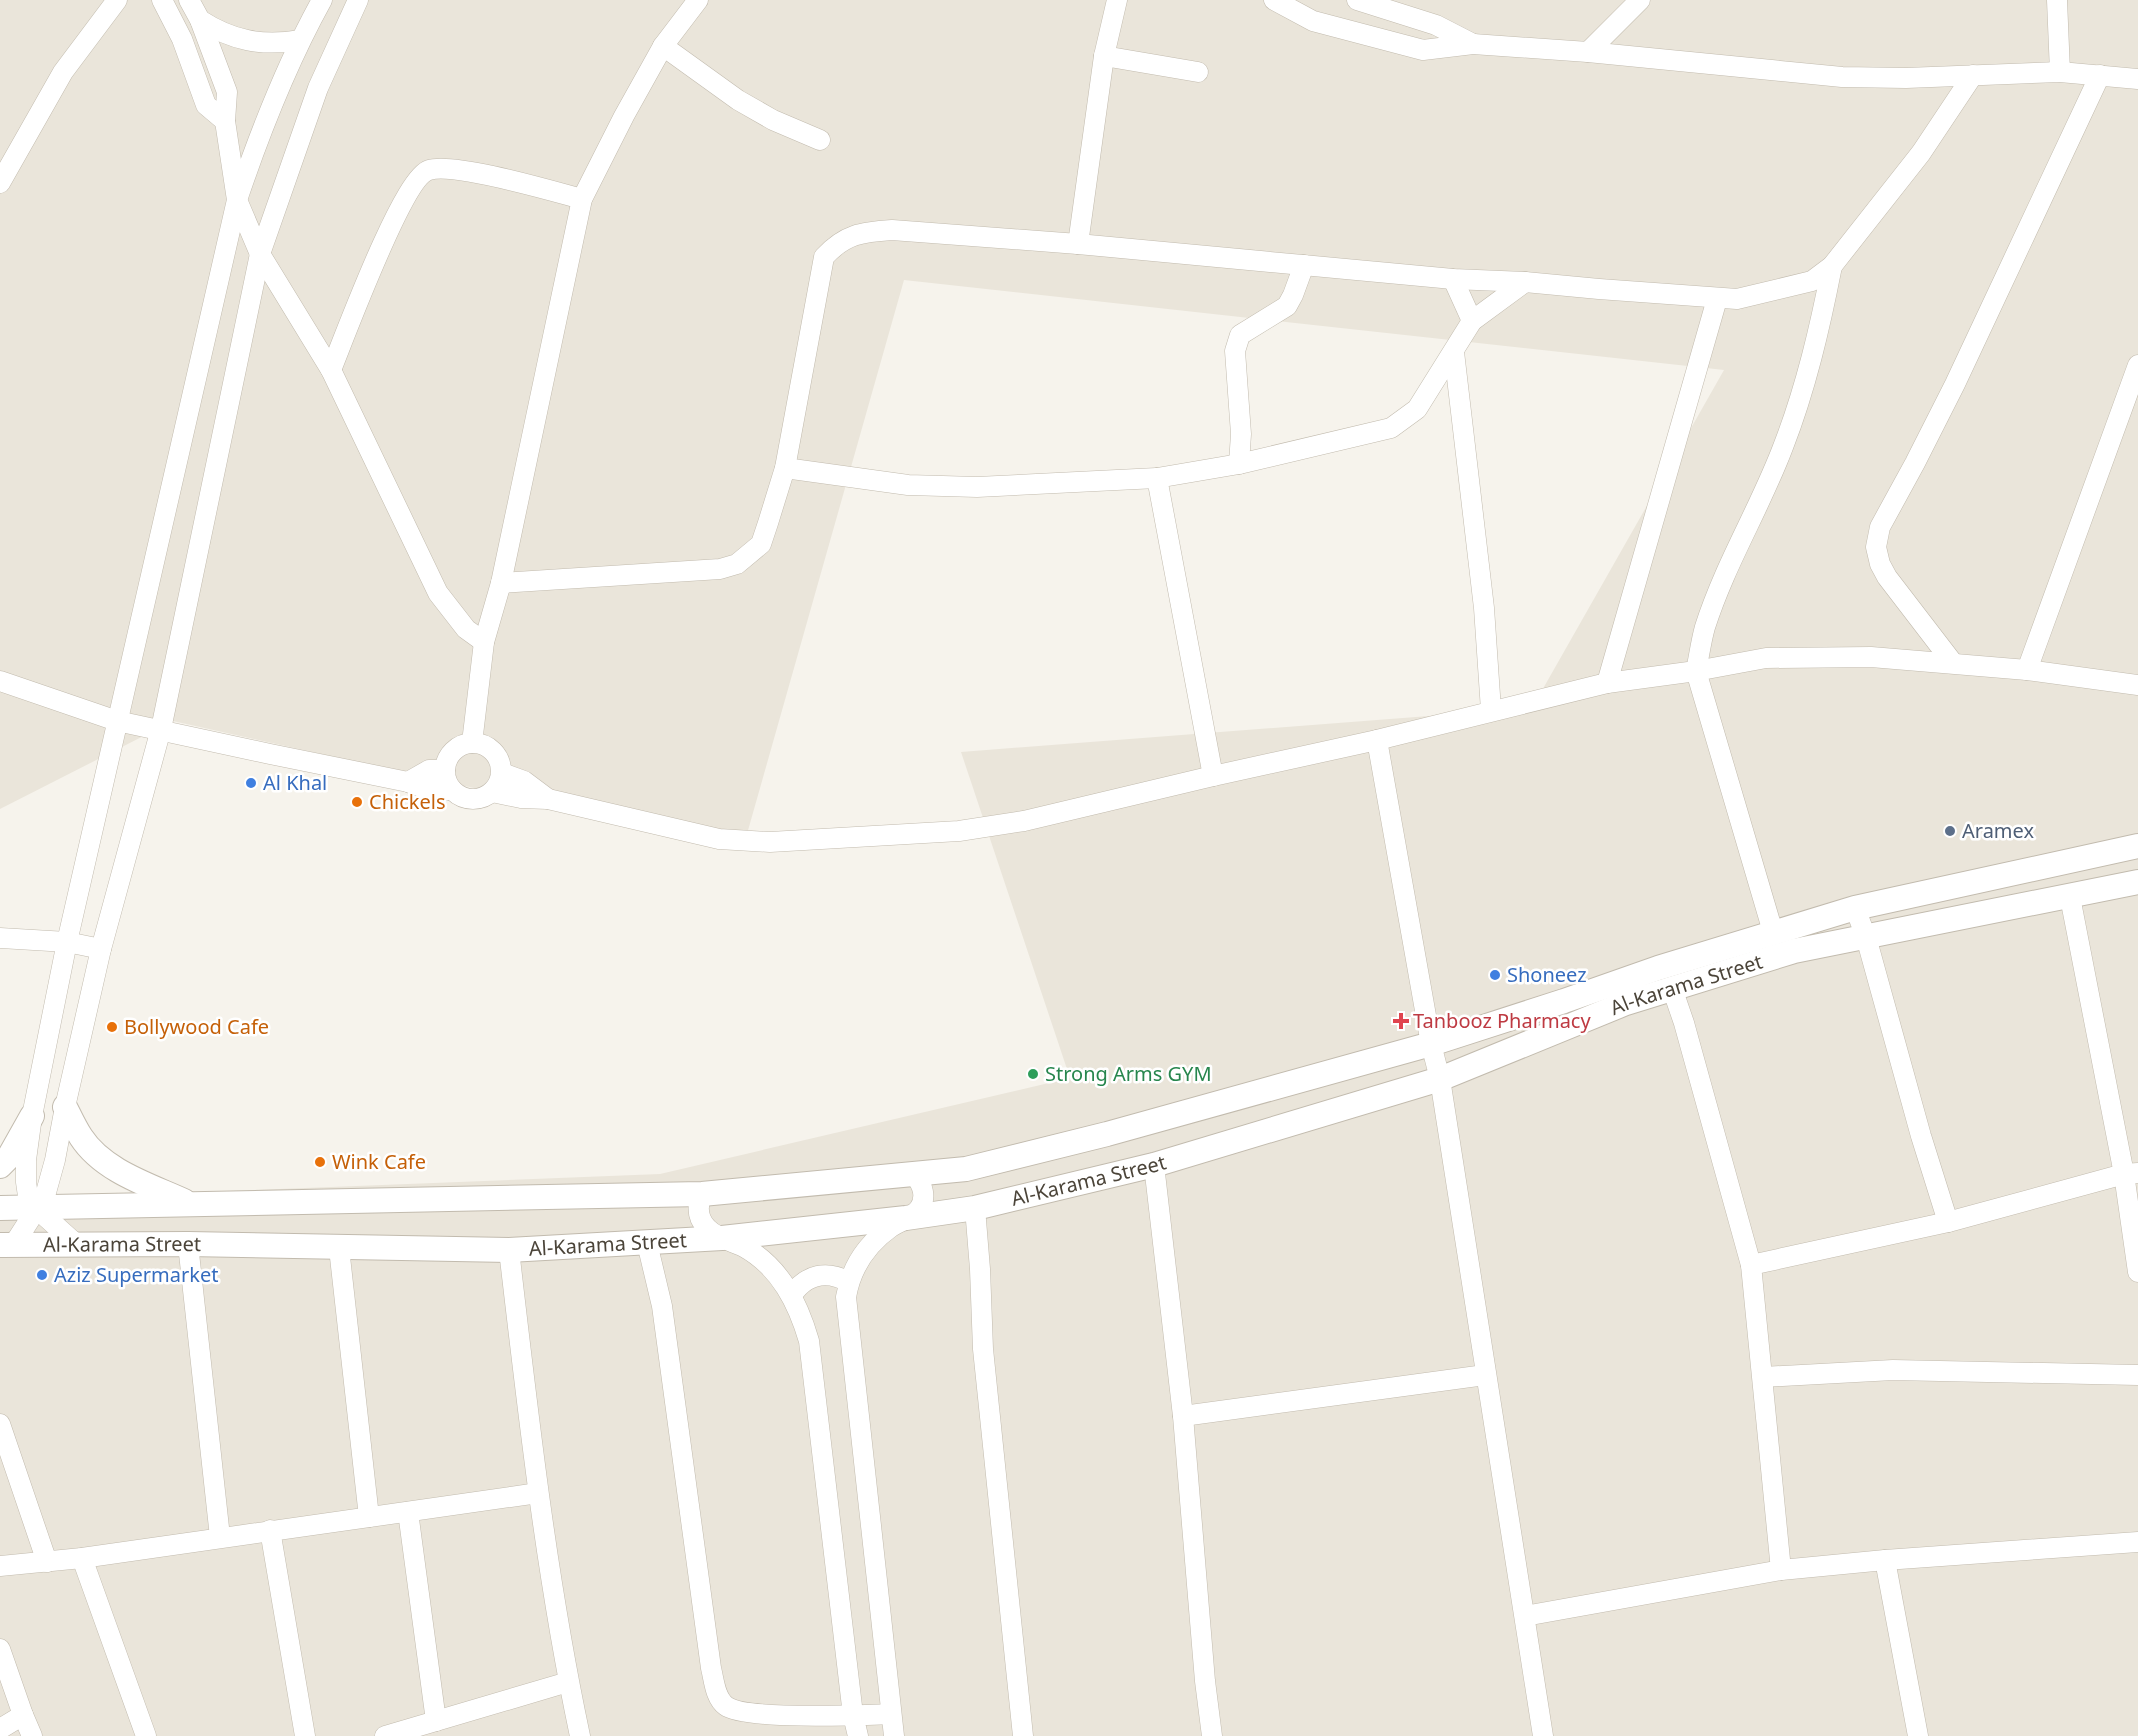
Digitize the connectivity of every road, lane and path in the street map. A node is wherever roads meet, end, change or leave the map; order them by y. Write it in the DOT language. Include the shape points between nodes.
graph roads {
  1 [pos="117,0"];
  2 [pos="162,0"];
  3 [pos="189,0"];
  4 [pos="322,0"];
  5 [pos="358,0"];
  6 [pos="698,0"];
  7 [pos="1117,0"];
  8 [pos="1274,0"];
  9 [pos="1358,0"];
  10 [pos="1640,0"];
  11 [pos="2058,0"];
  12 [pos="200,20"];
  13 [pos="300,40"];
  14 [pos="1473,45"];
  15 [pos="663,46"];
  16 [pos="1588,52"];
  17 [pos="1104,56"];
  18 [pos="1198,72"];
  19 [pos="2060,72"];
  20 [pos="1973,75"];
  21 [pos="2100,75"];
  22 [pos="2138,79"];
  23 [pos="225,121"];
  24 [pos="820,140"];
  25 [pos="0,183"];
  26 [pos="582,199"];
  27 [pos="237,200"];
  28 [pos="1078,243"];
  29 [pos="260,254"];
  30 [pos="1304,265"];
  31 [pos="1832,266"];
  32 [pos="1453,279"];
  33 [pos="1525,282"];
  34 [pos="1717,299"];
  35 [pos="1472,321"];
  36 [pos="1454,352"];
  37 [pos="2138,365"];
  38 [pos="331,370"];
  39 [pos="1239,464"];
  40 [pos="785,468"];
  41 [pos="1157,478"];
  42 [pos="501,583"];
  43 [pos="484,642"];
  44 [pos="1953,663"];
  45 [pos="2027,670"];
  46 [pos="1696,671"];
  47 [pos="0,681"];
  48 [pos="1606,683"];
  49 [pos="2138,685"];
  50 [pos="1491,710"];
  51 [pos="117,720"];
  52 [pos="161,729"];
  53 [pos="1377,740"];
  54 [pos="471,743"];
  55 [pos="445,770"];
  56 [pos="502,773"];
  57 [pos="1213,776"];
  58 [pos="408,782"];
  59 [pos="452,790"];
  60 [pos="492,792"];
  61 [pos="548,799"];
  62 [pos="2138,846"];
  63 [pos="2138,882"];
  64 [pos="2070,897"];
  65 [pos="1855,908"];
  66 [pos="1773,932"];
  67 [pos="1866,937"];
  68 [pos="0,938"];
  69 [pos="67,942"];
  70 [pos="101,949"];
  71 [pos="1672,988"];
  72 [pos="1431,1044"];
  73 [pos="1440,1079"];
  74 [pos="65,1107"];
  75 [pos="32,1116"];
  76 [pos="1154,1165"];
  77 [pos="0,1166"];
  78 [pos="2131,1173"];
  79 [pos="914,1175"];
  80 [pos="702,1194"];
  81 [pos="192,1205"];
  82 [pos="0,1208"];
  83 [pos="975,1208"];
  84 [pos="37,1209"];
  85 [pos="906,1218"];
  86 [pos="1948,1222"];
  87 [pos="722,1238"];
  88 [pos="647,1243"];
  89 [pos="7,1244"];
  90 [pos="76,1244"];
  91 [pos="188,1244"];
  92 [pos="339,1248"];
  93 [pos="509,1250"];
  94 [pos="1751,1265"];
  95 [pos="2138,1272"];
  96 [pos="849,1282"];
  97 [pos="792,1295"];
  98 [pos="1485,1375"];
  99 [pos="2138,1375"];
  100 [pos="1763,1377"];
  101 [pos="1183,1416"];
  102 [pos="0,1424"];
  103 [pos="538,1493"];
  104 [pos="408,1512"];
  105 [pos="369,1517"];
  106 [pos="270,1530"];
  107 [pos="220,1537"];
  108 [pos="2138,1542"];
  109 [pos="82,1558"];
  110 [pos="1885,1560"];
  111 [pos="47,1562"];
  112 [pos="0,1566"];
  113 [pos="1781,1570"];
  114 [pos="1525,1616"];
  115 [pos="0,1649"];
  116 [pos="568,1682"];
  117 [pos="891,1714"];
  118 [pos="23,1715"];
  119 [pos="853,1715"];
  120 [pos="436,1720"];
  121 [pos="0,1729"];
  122 [pos="32,1736"];
  123 [pos="146,1736"];
  124 [pos="304,1736"];
  125 [pos="385,1736"];
  126 [pos="580,1736"];
  127 [pos="858,1736"];
  128 [pos="894,1736"];
  129 [pos="1023,1736"];
  130 [pos="1212,1736"];
  131 [pos="1543,1736"];
  132 [pos="1917,1736"];
  1 -- 25 [label="street" via="63,72"];
  2 -- 23 [label="street" via="182,39 207,105"];
  3 -- 12 [label="street"];
  4 -- 13 [label="street"];
  5 -- 29 [label="street" via="318,88"];
  6 -- 15 [label="street"];
  7 -- 17 [label="street"];
  8 -- 14 [label="street" via="1312,21 1423,50"];
  9 -- 14 [label="street" via="1436,25"];
  10 -- 16 [label="street"];
  11 -- 19 [label="street"];
  12 -- 13 [label="street" via="247,41 282,44"];
  12 -- 23 [label="street" via="226,92"];
  13 -- 27 [label="street"];
  14 -- 16 [label="street"];
  15 -- 24 [label="street" via="738,100"];
  15 -- 26 [label="street"];
  16 -- 20 [label="street" via="1842,77"];
  17 -- 18 [label="street"];
  17 -- 28 [label="street"];
  19 -- 20 [label="street"];
  19 -- 21 [label="street"];
  20 -- 31 [label="street" via="1921,153"];
  21 -- 22 [label="street"];
  21 -- 44 [label="street" via="1955,384 1880,527 1876,548 1880,564"];
  23 -- 27 [label="street"];
  26 -- 38 [label="street" via="482,174 441,168 423,173 390,229"];
  26 -- 42 [label="street"];
  27 -- 29 [label="street"];
  27 -- 51 [label="street"];
  28 -- 30 [label="street"];
  28 -- 40 [label="street" via="892,230 868,231 836,244 824,257"];
  29 -- 38 [label="street"];
  29 -- 52 [label="street"];
  30 -- 32 [label="street"];
  30 -- 39 [label="street" via="1287,306 1240,335 1236,351"];
  31 -- 34 [label="street" via="1812,281 1737,299"];
  31 -- 46 [label="street" via="1800,400 1722,583 1705,628"];
  32 -- 33 [label="street"];
  32 -- 35 [label="street"];
  33 -- 34 [label="street"];
  33 -- 35 [label="street"];
  34 -- 48 [label="street"];
  35 -- 36 [label="street"];
  36 -- 39 [label="street" via="1417,409 1391,429"];
  36 -- 50 [label="street" via="1484,608"];
  37 -- 45 [label="street"];
  38 -- 43 [label="street" via="438,593 466,628"];
  39 -- 41 [label="street"];
  40 -- 41 [label="street" via="908,485 977,488"];
  40 -- 42 [label="street" via="761,544 737,564 720,569"];
  41 -- 57 [label="street"];
  42 -- 43 [label="street"];
  43 -- 54 [label="street"];
  44 -- 45 [label="street"];
  44 -- 46 [label="street" via="1871,657 1766,658"];
  45 -- 49 [label="street"];
  46 -- 48 [label="street"];
  46 -- 66 [label="street"];
  47 -- 51 [label="street"];
  48 -- 50 [label="street"];
  50 -- 53 [label="street"];
  51 -- 52 [label="street"];
  51 -- 69 [label="street"];
  52 -- 58 [label="street"];
  52 -- 70 [label="street"];
  53 -- 57 [label="street"];
  53 -- 72 [label="street"];
  54 -- 55 [label="street" via="453,751"];
  54 -- 56 [label="street" via="493,751"];
  55 -- 58 [label="street" via="429,770"];
  55 -- 59 [label="street"];
  56 -- 60 [label="street"];
  56 -- 61 [label="street" via="524,781"];
  57 -- 61 [label="street" via="1024,820 959,831 770,842 719,839"];
  58 -- 59 [label="street" via="418,787"];
  59 -- 60 [label="street" via="472,800"];
  60 -- 61 [label="street"];
  62 -- 65 [label="street, Al-Karama Street"];
  63 -- 64 [label="street, Al-Karama Street"];
  64 -- 67 [label="street, Al-Karama Street"];
  64 -- 78 [label="street"];
  65 -- 66 [label="street, Al-Karama Street"];
  65 -- 67 [label="street"];
  66 -- 72 [label="street, Al-Karama Street"];
  67 -- 71 [label="street, Al-Karama Street" via="1794,951"];
  67 -- 86 [label="street"];
  68 -- 69 [label="street"];
  69 -- 70 [label="street"];
  69 -- 75 [label="street"];
  70 -- 74 [label="street"];
  71 -- 73 [label="street, Al-Karama Street"];
  71 -- 94 [label="street"];
  72 -- 73 [label="street"];
  72 -- 79 [label="street, Al-Karama Street" via="1107,1134 966,1169"];
  73 -- 76 [label="street, Al-Karama Street"];
  73 -- 98 [label="street"];
  74 -- 81 [label="street" via="82,1138 107,1164"];
  74 -- 84 [label="street" via="51,1176"];
  75 -- 77 [label="street"];
  75 -- 84 [label="street" via="26,1182 28,1196"];
  76 -- 83 [label="street, Al-Karama Street"];
  76 -- 101 [label="street"];
  78 -- 86 [label="street"];
  78 -- 95 [label="street"];
  79 -- 80 [label="street, Al-Karama Street"];
  79 -- 85 [label="street" via="922,1187 922,1202"];
  80 -- 81 [label="street, Al-Karama Street"];
  80 -- 87 [label="street" via="698,1207 701,1221"];
  81 -- 84 [label="street, Al-Karama Street"];
  82 -- 84 [label="street, Al-Karama Street"];
  83 -- 85 [label="street, Al-Karama Street"];
  83 -- 129 [label="street" via="983,1349"];
  84 -- 89 [label="street"];
  84 -- 90 [label="street"];
  85 -- 87 [label="street, Al-Karama Street"];
  85 -- 96 [label="street" via="867,1248"];
  86 -- 94 [label="street"];
  87 -- 88 [label="street, Al-Karama Street"];
  87 -- 97 [label="street" via="745,1247 763,1261"];
  88 -- 93 [label="street, Al-Karama Street"];
  88 -- 119 [label="street" via="662,1306 717,1693 726,1706 741,1711"];
  89 -- 90 [label="street, Al-Karama Street"];
  90 -- 91 [label="street, Al-Karama Street"];
  91 -- 92 [label="street, Al-Karama Street"];
  91 -- 107 [label="street"];
  92 -- 93 [label="street, Al-Karama Street"];
  92 -- 105 [label="street"];
  93 -- 103 [label="street"];
  94 -- 100 [label="street"];
  96 -- 97 [label="street" via="822,1274 804,1281"];
  96 -- 117 [label="street" via="846,1312"];
  97 -- 119 [label="street" via="809,1341"];
  98 -- 101 [label="street"];
  98 -- 114 [label="street"];
  99 -- 100 [label="street" via="1893,1370"];
  100 -- 113 [label="street"];
  101 -- 130 [label="street"];
  102 -- 111 [label="street"];
  103 -- 104 [label="street"];
  103 -- 116 [label="street"];
  104 -- 105 [label="street"];
  104 -- 120 [label="street"];
  105 -- 106 [label="street"];
  106 -- 107 [label="street"];
  106 -- 124 [label="street"];
  107 -- 109 [label="street"];
  108 -- 110 [label="street"];
  109 -- 111 [label="street"];
  109 -- 123 [label="street"];
  110 -- 113 [label="street"];
  110 -- 132 [label="street"];
  111 -- 112 [label="street"];
  113 -- 114 [label="street"];
  114 -- 131 [label="street"];
  115 -- 118 [label="street"];
  116 -- 120 [label="street"];
  116 -- 126 [label="street"];
  117 -- 119 [label="street"];
  117 -- 128 [label="street"];
  118 -- 121 [label="street"];
  118 -- 122 [label="street"];
  119 -- 127 [label="street"];
  120 -- 125 [label="street"];
}
